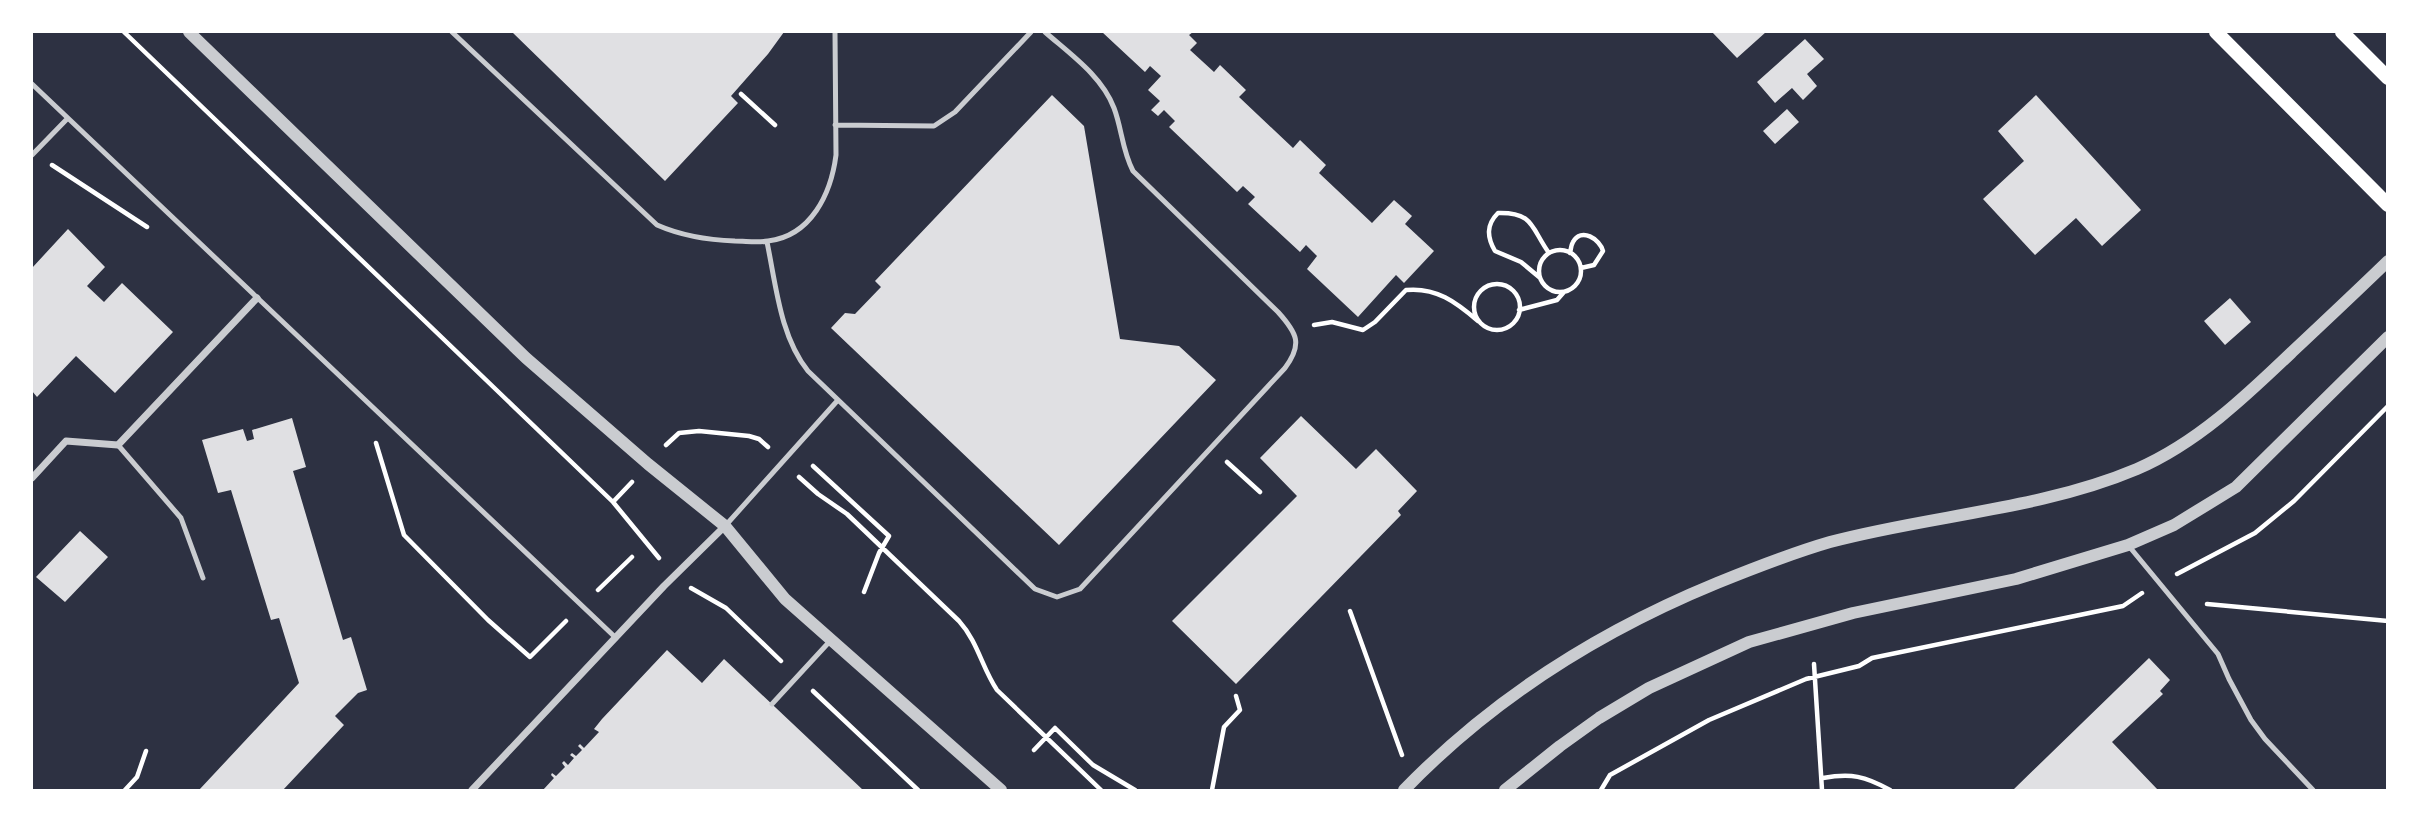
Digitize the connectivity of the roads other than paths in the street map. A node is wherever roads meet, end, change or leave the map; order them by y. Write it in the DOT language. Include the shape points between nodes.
graph roads {
  1 [pos="189,32"];
  2 [pos="452,32"];
  3 [pos="835,32"];
  4 [pos="1031,32"];
  5 [pos="1045,32"];
  6 [pos="2216,32"];
  7 [pos="2342,32"];
  8 [pos="2388,78"];
  9 [pos="32,84"];
  10 [pos="67,119"];
  11 [pos="835,125"];
  12 [pos="32,154"];
  13 [pos="2388,205"];
  14 [pos="766,242"];
  15 [pos="2388,261"];
  16 [pos="257,298"];
  17 [pos="2388,337"];
  18 [pos="838,400"];
  19 [pos="118,445"];
  20 [pos="32,478"];
  21 [pos="725,526"];
  22 [pos="2128,545"];
  23 [pos="203,578"];
  24 [pos="616,638"];
  25 [pos="831,640"];
  26 [pos="772,704"];
  27 [pos="472,790"];
  28 [pos="1001,790"];
  29 [pos="1404,790"];
  30 [pos="1505,790"];
  31 [pos="2313,790"];
  1 -- 21 [label="street" via="526,358"];
  2 -- 14 [label="lane" via="657,225 702,238"];
  3 -- 11 [label="lane"];
  4 -- 11 [label="lane" via="955,112 934,125"];
  5 -- 18 [label="lane" via="1104,86 1133,170 1292,327 1296,349 1290,361 1080,589 1058,597 1035,589"];
  6 -- 13 [label="main road"];
  7 -- 8 [label="main road"];
  9 -- 10 [label="lane"];
  10 -- 12 [label="lane"];
  10 -- 16 [label="lane"];
  11 -- 14 [label="lane" via="834,176 827,195 805,224"];
  14 -- 18 [label="lane" via="797,358"];
  15 -- 29 [label="street" via="2222,416 2139,468 2097,484 1831,542 1701,590 1576,652 1461,736"];
  16 -- 19 [label="street"];
  16 -- 24 [label="lane"];
  17 -- 22 [label="street" via="2236,486 2174,525"];
  18 -- 21 [label="lane"];
  19 -- 20 [label="street" via="66,441"];
  19 -- 23 [label="lane" via="181,518"];
  21 -- 24 [label="street"];
  21 -- 25 [label="street" via="785,599"];
  22 -- 30 [label="street" via="2016,579 1853,613 1749,642 1649,688 1560,746"];
  22 -- 31 [label="lane" via="2218,654 2265,739"];
  24 -- 27 [label="street"];
  25 -- 26 [label="lane"];
  25 -- 28 [label="street"];
}
